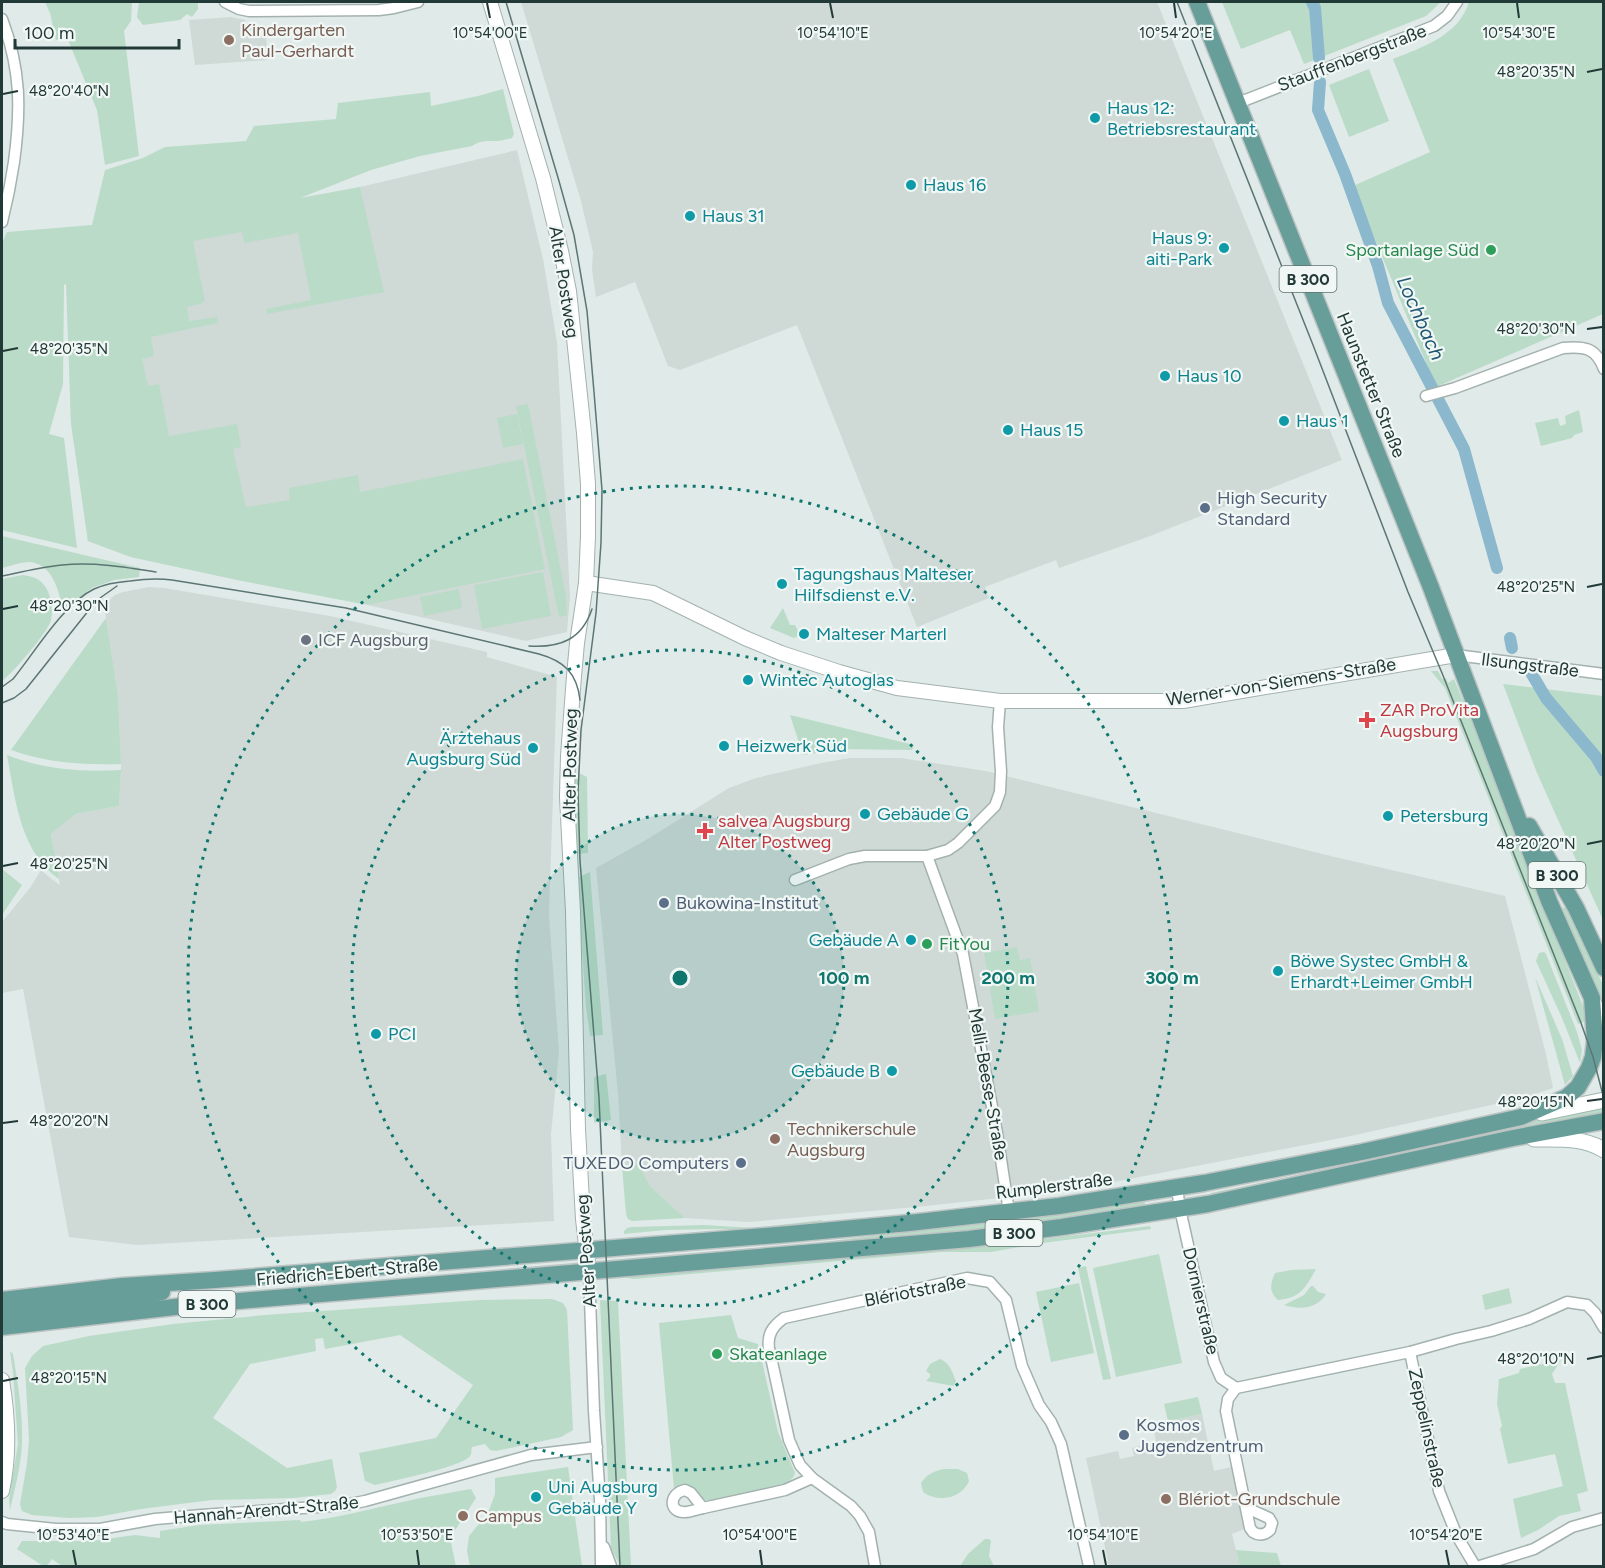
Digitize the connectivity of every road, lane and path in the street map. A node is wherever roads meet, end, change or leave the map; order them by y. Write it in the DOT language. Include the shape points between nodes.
graph roads {
  1 [pos="225,2"];
  2 [pos="418,2"];
  3 [pos="490,2"];
  4 [pos="1197,2"];
  5 [pos="1457,2"];
  6 [pos="394,5"];
  7 [pos="2,19"];
  8 [pos="1238,103"];
  9 [pos="2,222"];
  10 [pos="1604,369"];
  11 [pos="1431,395"];
  12 [pos="586,584"];
  13 [pos="1456,656"];
  14 [pos="1604,674"];
  15 [pos="1000,701"];
  16 [pos="1505,784"];
  17 [pos="927,856"];
  18 [pos="795,880"];
  19 [pos="1604,968"];
  20 [pos="1592,998"];
  21 [pos="1604,1026"];
  22 [pos="1604,1100"];
  23 [pos="1521,1117"];
  24 [pos="1604,1121"];
  25 [pos="1513,1138"];
  26 [pos="1604,1150"];
  27 [pos="1177,1188"];
  28 [pos="1180,1209"];
  29 [pos="1010,1212"];
  30 [pos="586,1251"];
  31 [pos="589,1271"];
  32 [pos="215,1280"];
  33 [pos="2,1300"];
  34 [pos="2,1313"];
  35 [pos="2,1327"];
  36 [pos="1604,1328"];
  37 [pos="1410,1352"];
  38 [pos="2,1380"];
  39 [pos="1236,1388"];
  40 [pos="597,1447"];
  41 [pos="812,1478"];
  42 [pos="2,1491"];
  43 [pos="703,1508"];
  44 [pos="1247,1509"];
  45 [pos="1604,1518"];
  46 [pos="2,1522"];
  47 [pos="601,1541"];
  48 [pos="601,1566"];
  49 [pos="611,1566"];
  50 [pos="875,1566"];
  51 [pos="1089,1566"];
  52 [pos="1475,1566"];
  53 [pos="1480,1566"];
  1 -- 6 [label="street" via="249,11 362,11"];
  2 -- 6 [label="street"];
  3 -- 12 [label="street, Alter Postweg" via="550,201 568,291 588,484"];
  4 -- 8 [label="main road, Haunstetter Straße / B 300"];
  5 -- 8 [label="street, Stauffenbergstraße" via="1434,26"];
  7 -- 9 [label="street" via="13,56 19,115"];
  8 -- 13 [label="main road, Haunstetter Straße / B 300"];
  10 -- 11 [label="street" via="1591,351 1563,348"];
  12 -- 15 [label="street, Werner-von-Siemens-Straße" via="653,593 745,638 839,672 897,688"];
  12 -- 30 [label="street, Alter Postweg" via="577,643 567,773 578,1129"];
  13 -- 14 [label="street, Ilsungstraße"];
  13 -- 15 [label="street, Werner-von-Siemens-Straße" via="1183,701"];
  13 -- 16 [label="main road, Haunstetter Straße / B 300"];
  15 -- 17 [label="street" via="1000,792 994,806 948,850"];
  16 -- 19 [label="main road, Haunstetter Straße / B 300" via="1576,908"];
  16 -- 20 [label="main road, Haunstetter Straße / B 300" via="1549,902"];
  17 -- 18 [label="street" via="865,856"];
  17 -- 29 [label="street, Melli-Beese-Straße" via="963,954"];
  20 -- 21 [label="main road, Haunstetter Straße"];
  20 -- 23 [label="main road, Rumplerstraße / B 300" via="1593,1057 1578,1087 1567,1097"];
  22 -- 23 [label="main road, Rumplerstraße"];
  23 -- 27 [label="main road, Rumplerstraße / B 300"];
  24 -- 25 [label="main road, B 300"];
  25 -- 26 [label="main road" via="1576,1139"];
  25 -- 28 [label="main road, B 300"];
  27 -- 28 [label="street, Dornierstraße"];
  27 -- 29 [label="main road, Rumplerstraße / B 300"];
  28 -- 31 [label="main road, B 300" via="969,1239"];
  28 -- 39 [label="street, Dornierstraße" via="1214,1362 1221,1378"];
  29 -- 30 [label="main road, Rumplerstraße / B 300"];
  30 -- 31 [label="street, Alter Postweg"];
  30 -- 32 [label="main road, Friedrich-Ebert-Straße / B 300"];
  31 -- 35 [label="main road, Friedrich-Ebert-Straße / B 300" via="192,1305"];
  31 -- 40 [label="street, Alter Postweg"];
  32 -- 33 [label="main road, Friedrich-Ebert-Straße / B 300"];
  32 -- 34 [label="main road" via="139,1297"];
  36 -- 37 [label="street" via="1587,1305 1567,1302 1509,1327"];
  37 -- 39 [label="street, Zeppelinstraße"];
  37 -- 52 [label="street, Zeppelinstraße" via="1439,1491 1457,1536"];
  38 -- 42 [label="street" via="7,1441"];
  39 -- 44 [label="street" via="1227,1399 1226,1411"];
  40 -- 46 [label="street, Hannah-Arendt-Straße" via="531,1455 354,1504 202,1515 100,1529 56,1529"];
  40 -- 47 [label="street, Alter Postweg"];
  41 -- 43 [label="street" via="785,1490"];
  41 -- 50 [label="street, Blériotstraße" via="860,1516 869,1532"];
  41 -- 51 [label="street, Blériotstraße" via="800,1465 789,1440 768,1341 775,1324 784,1318 968,1278 990,1282 1006,1300 1022,1366 1061,1444"];
  45 -- 53 [label="street" via="1572,1527 1534,1549"];
  47 -- 48 [label="street, Alter Postweg"];
  47 -- 49 [label="street, Alter Postweg"];
}
